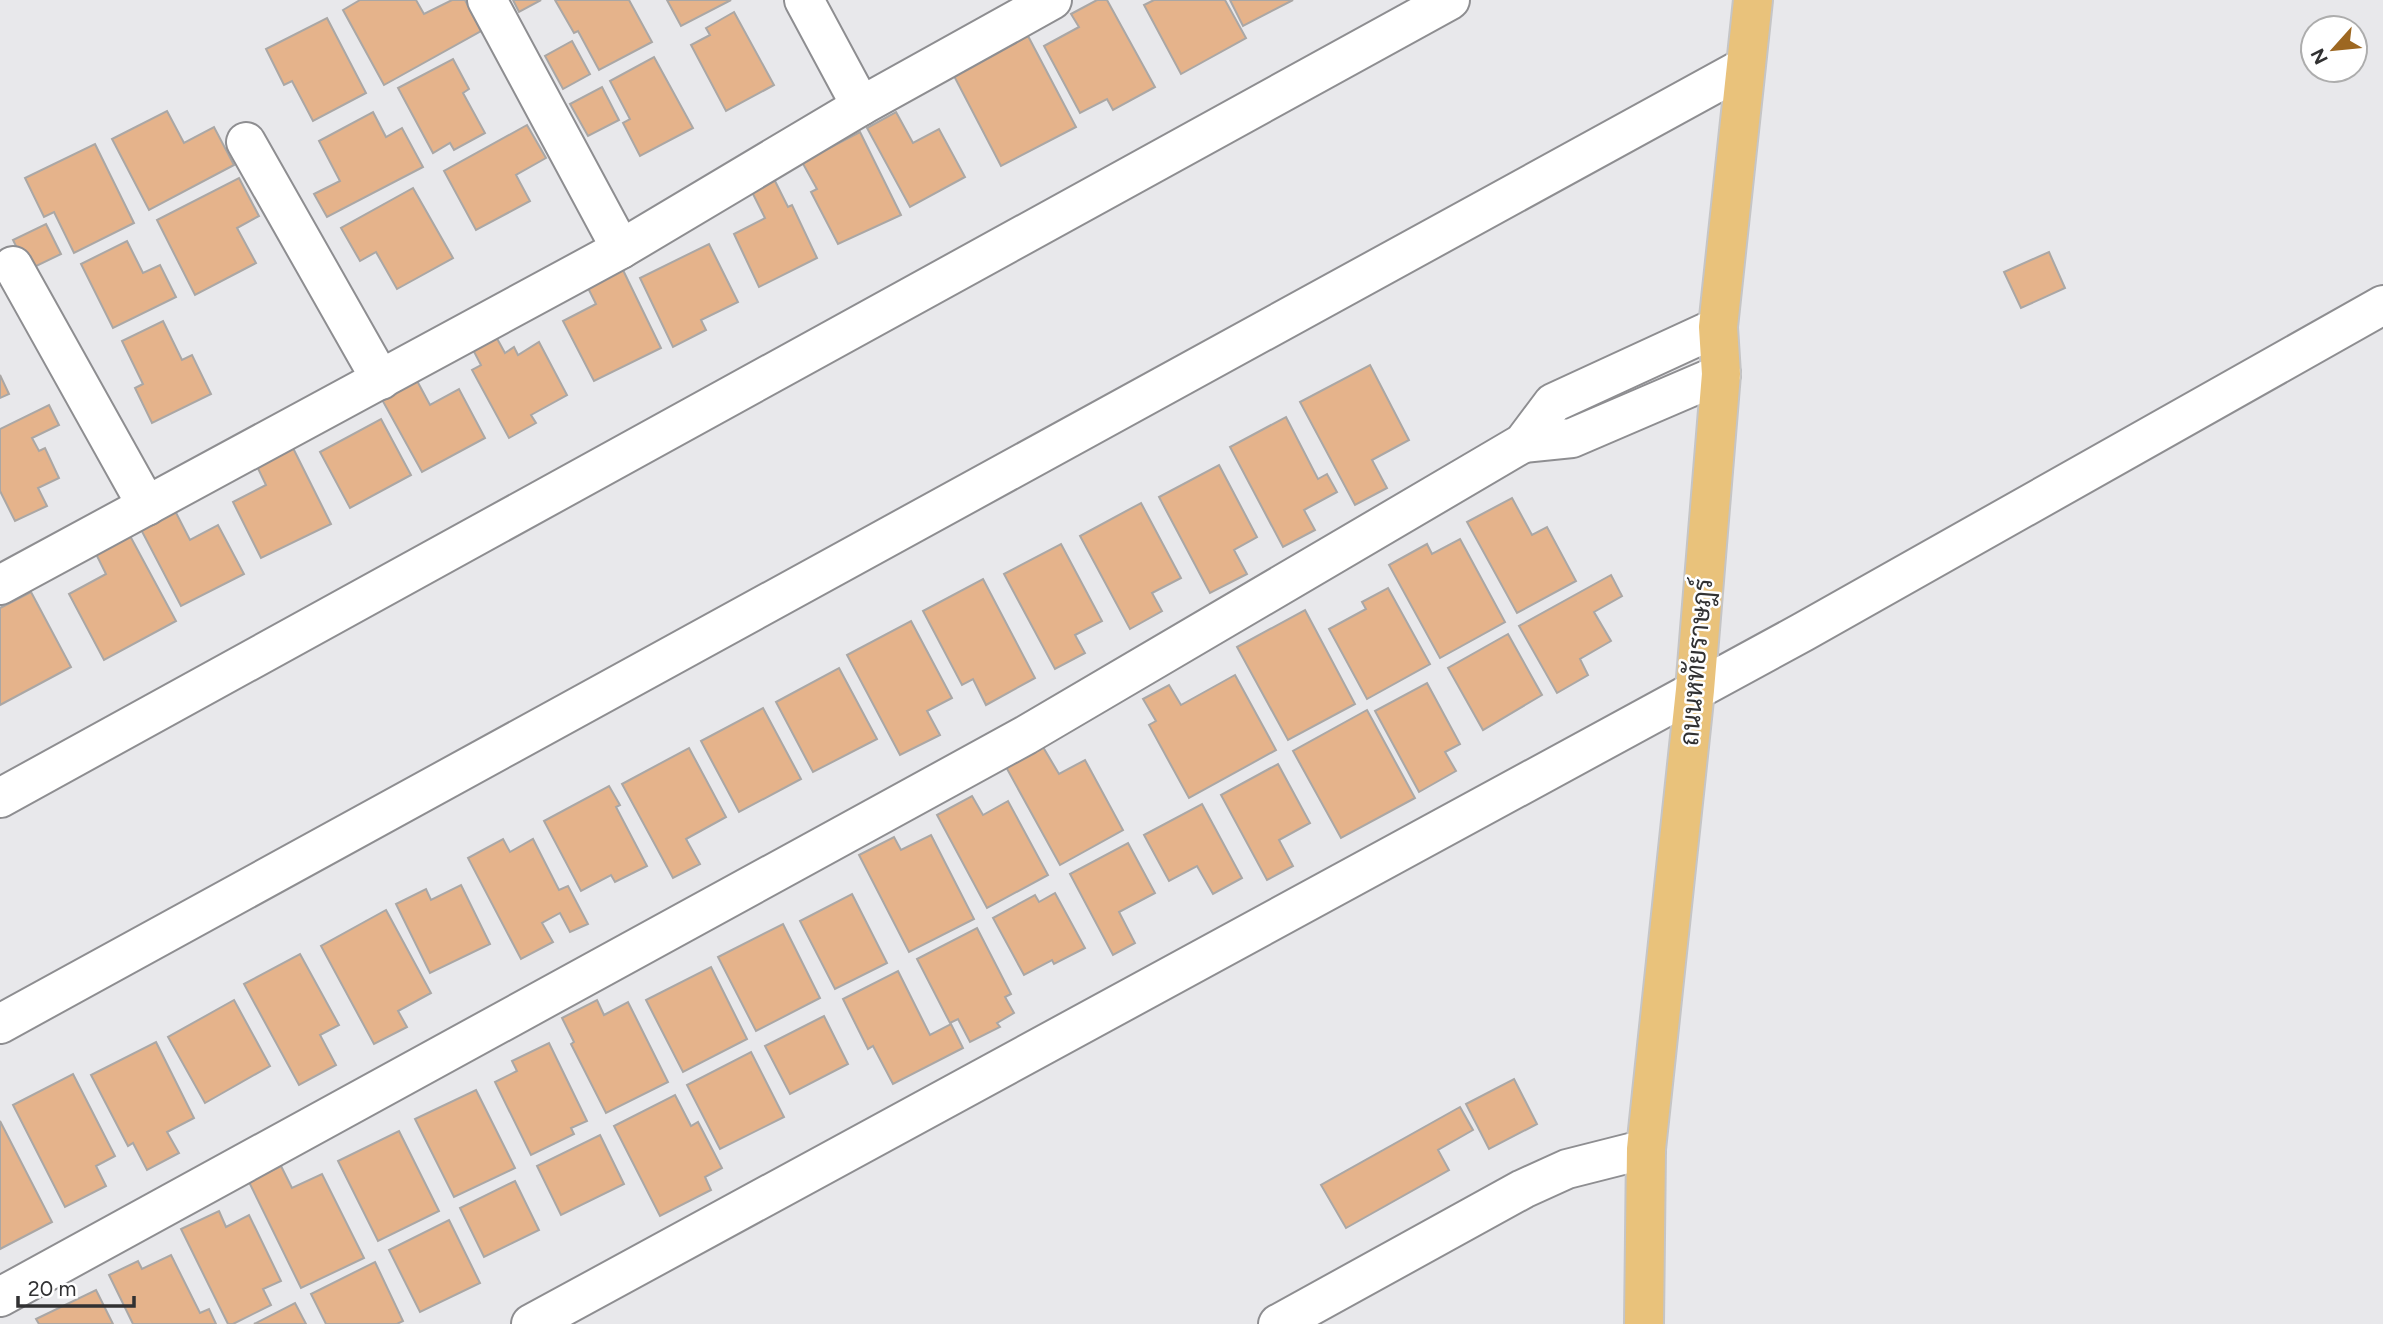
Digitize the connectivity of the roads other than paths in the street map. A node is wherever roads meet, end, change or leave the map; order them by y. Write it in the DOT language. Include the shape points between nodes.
graph roads {
  1 [pos="487,0"];
  2 [pos="804,0"];
  3 [pos="1052,0"];
  4 [pos="1450,0"];
  5 [pos="1752,0"];
  6 [pos="1745,67"];
  7 [pos="861,106"];
  8 [pos="246,142"];
  9 [pos="621,249"];
  10 [pos="13,267"];
  11 [pos="2383,305"];
  12 [pos="1718,327"];
  13 [pos="1721,374"];
  14 [pos="381,380"];
  15 [pos="1523,443"];
  16 [pos="147,506"];
  17 [pos="0,585"];
  18 [pos="1695,690"];
  19 [pos="0,798"];
  20 [pos="0,1024"];
  21 [pos="1646,1149"];
  22 [pos="0,1297"];
  23 [pos="531,1324"];
  24 [pos="1278,1324"];
  25 [pos="1644,1324"];
  1 -- 9 [label="street"];
  2 -- 7 [label="street"];
  3 -- 7 [label="street"];
  4 -- 19 [label="street"];
  5 -- 6 [label="main road, ถนนหทัยราษฎร์"];
  6 -- 12 [label="main road, ถนนหทัยราษฎร์"];
  6 -- 20 [label="street"];
  7 -- 9 [label="street"];
  8 -- 14 [label="street"];
  9 -- 14 [label="street"];
  10 -- 16 [label="street"];
  11 -- 18 [label="street"];
  12 -- 13 [label="main road, ถนนหทัยราษฎร์"];
  12 -- 15 [label="street" via="1553,403"];
  13 -- 15 [label="street" via="1572,438"];
  13 -- 18 [label="main road, ถนนหทัยราษฎร์"];
  14 -- 16 [label="street"];
  15 -- 22 [label="street" via="1026,735"];
  16 -- 17 [label="street"];
  18 -- 21 [label="main road, ถนนหทัยราษฎร์"];
  18 -- 23 [label="street"];
  21 -- 24 [label="street" via="1567,1169 1523,1189"];
  21 -- 25 [label="main road, ถนนหทัยราษฎร์"];
}
